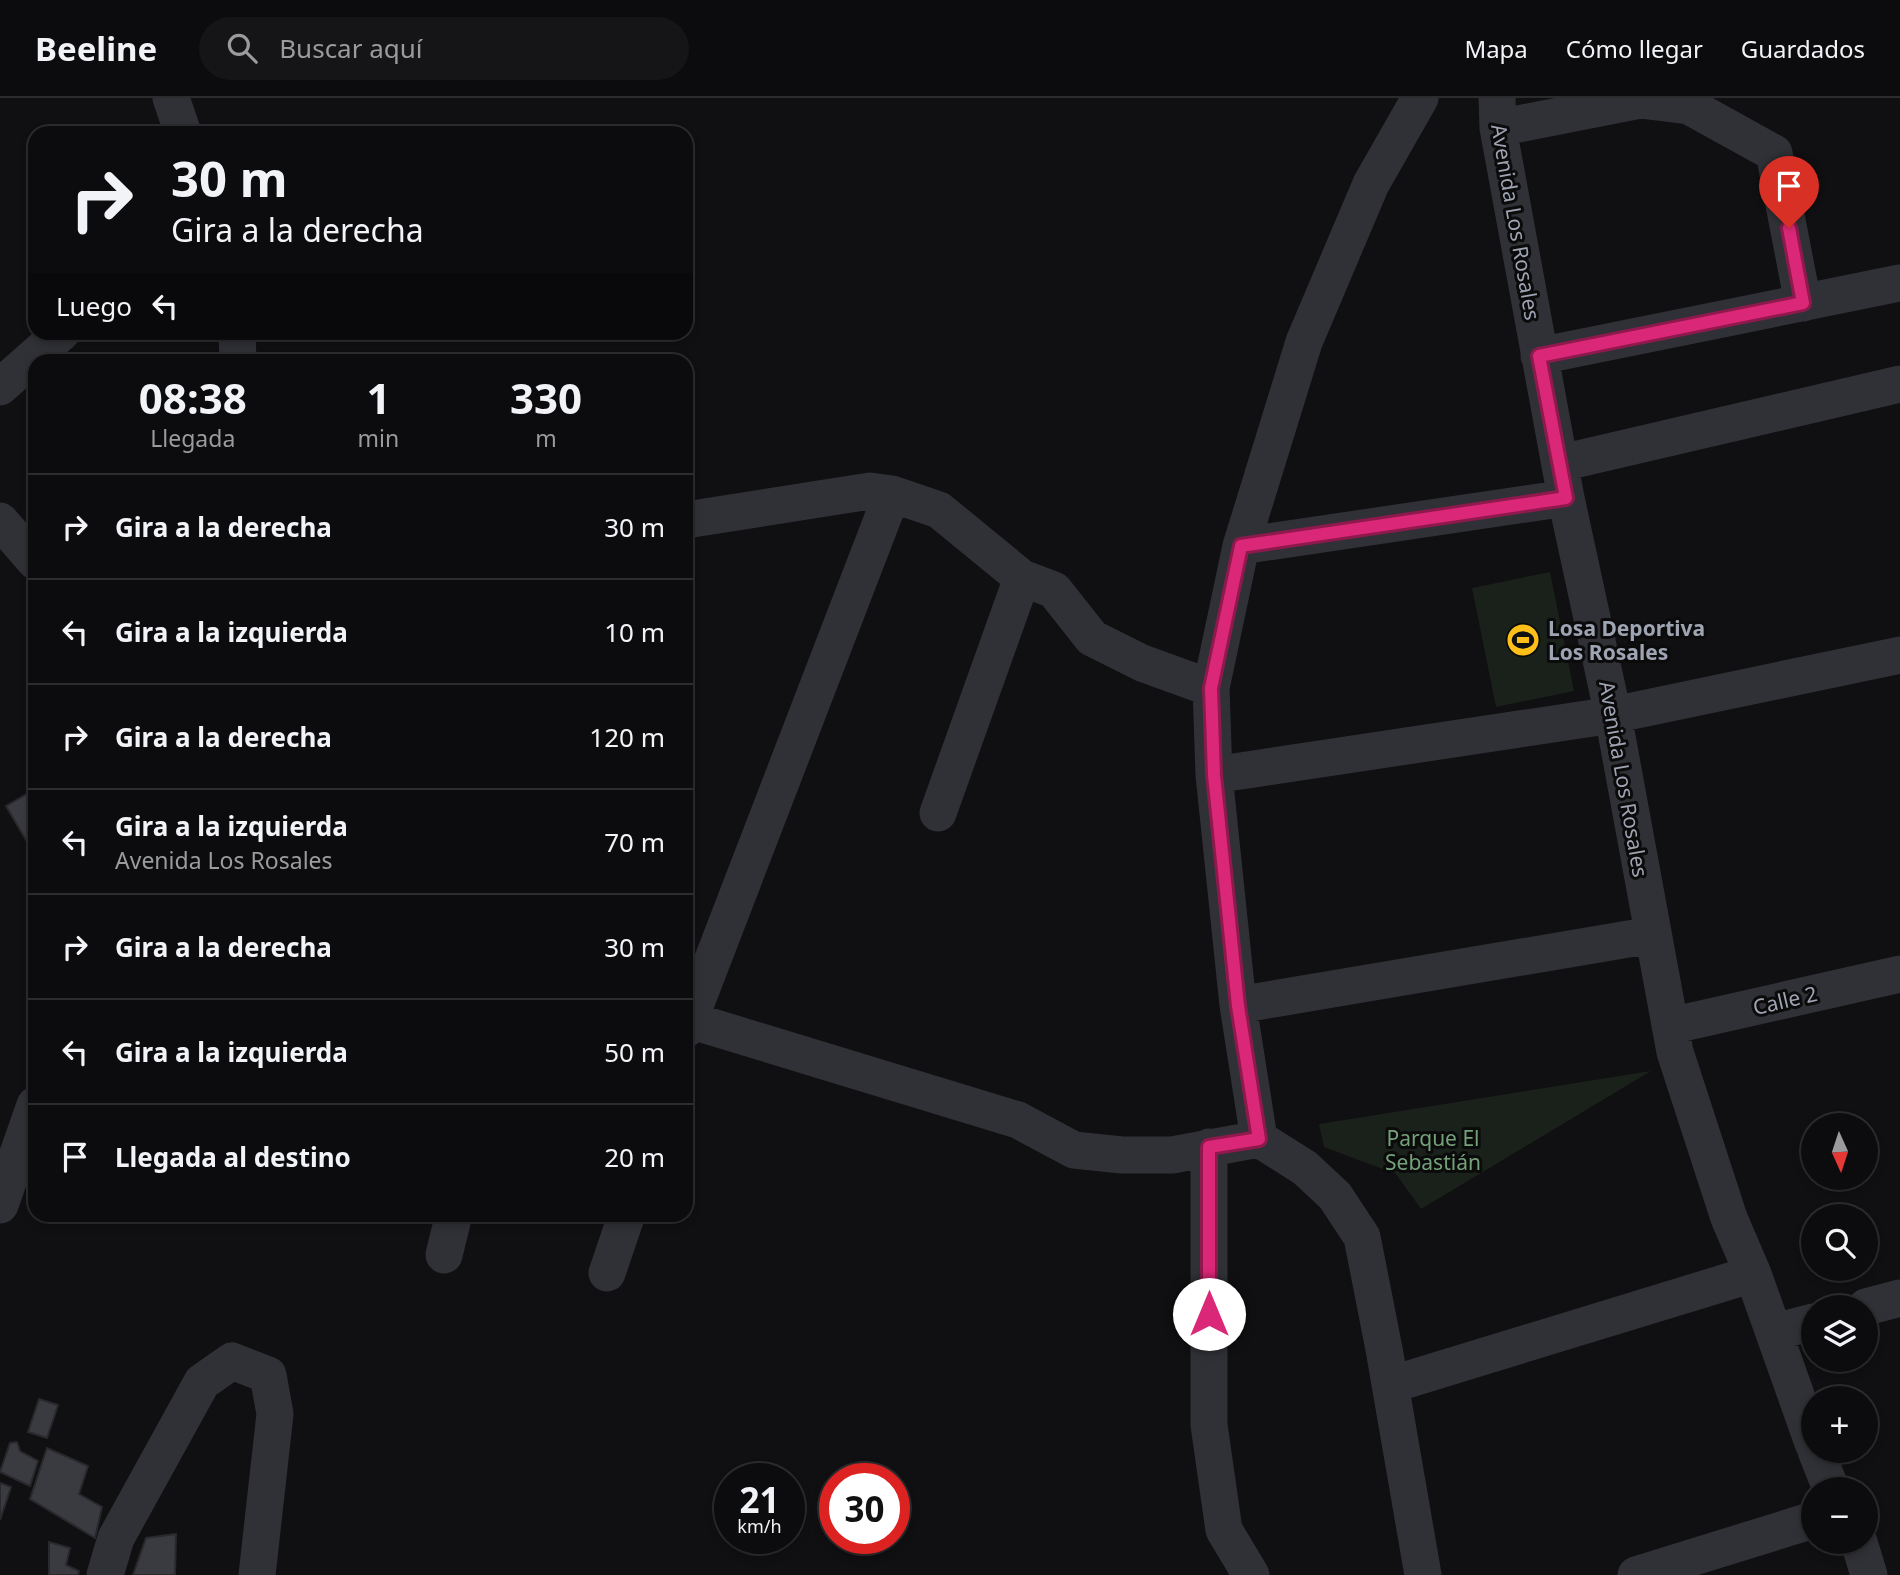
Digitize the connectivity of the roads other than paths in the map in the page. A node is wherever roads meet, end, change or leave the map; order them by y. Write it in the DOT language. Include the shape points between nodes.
graph roads {
  1 [pos="171,98"];
  2 [pos="1420,98"];
  3 [pos="1498,113"];
  4 [pos="181,126"];
  5 [pos="1900,283"];
  6 [pos="1803,303"];
  7 [pos="53,340"];
  8 [pos="37,354"];
  9 [pos="1539,356"];
  10 [pos="28,362"];
  11 [pos="1900,384"];
  12 [pos="0,387"];
  13 [pos="1563,480"];
  14 [pos="892,494"];
  15 [pos="693,519"];
  16 [pos="0,521"];
  17 [pos="1241,546"];
  18 [pos="28,553"];
  19 [pos="1022,578"];
  20 [pos="1900,655"];
  21 [pos="1211,688"];
  22 [pos="1613,715"];
  23 [pos="1214,775"];
  24 [pos="938,813"];
  25 [pos="1652,935"];
  26 [pos="1900,974"];
  27 [pos="1238,1006"];
  28 [pos="693,1008"];
  29 [pos="693,1025"];
  30 [pos="1670,1026"];
  31 [pos="28,1125"];
  32 [pos="1259,1139"];
  33 [pos="1209,1147"];
  34 [pos="0,1205"];
  35 [pos="452,1222"];
  36 [pos="624,1222"];
  37 [pos="444,1255"];
  38 [pos="607,1273"];
  39 [pos="1753,1274"];
  40 [pos="1900,1298"];
  41 [pos="1878,1304"];
  42 [pos="1801,1325"];
  43 [pos="1774,1332"];
  44 [pos="1390,1385"];
  45 [pos="1801,1409"];
  46 [pos="1801,1524"];
  47 [pos="1863,1554"];
  48 [pos="105,1575"];
  49 [pos="257,1575"];
  50 [pos="1251,1575"];
  51 [pos="1423,1575"];
  52 [pos="1636,1575"];
  53 [pos="1869,1575"];
  1 -- 4 [label="street"];
  2 -- 17 [label="street" via="1371,184 1304,342"];
  3 -- 6 [label="street" via="1640,100 1689,106 1774,153"];
  3 -- 9 [label="street, Avenida Los Rosales"];
  5 -- 6 [label="street"];
  6 -- 9 [label="street"];
  7 -- 8 [label="street"];
  9 -- 13 [label="street, Avenida Los Rosales"];
  10 -- 12 [label="street"];
  11 -- 13 [label="street"];
  13 -- 17 [label="street"];
  13 -- 22 [label="street, Avenida Los Rosales"];
  14 -- 15 [label="street" via="870,491"];
  14 -- 19 [label="street" via="939,510"];
  14 -- 28 [label="street"];
  16 -- 18 [label="street"];
  17 -- 21 [label="street"];
  19 -- 21 [label="street" via="1054,590 1092,638 1142,663"];
  19 -- 24 [label="street"];
  20 -- 22 [label="street"];
  21 -- 23 [label="street"];
  22 -- 23 [label="street"];
  22 -- 25 [label="street, Avenida Los Rosales"];
  23 -- 27 [label="street"];
  25 -- 27 [label="street"];
  25 -- 30 [label="street, Avenida Los Rosales"];
  26 -- 30 [label="street, Calle 2"];
  27 -- 32 [label="street"];
  29 -- 33 [label="street" via="1018,1120 1074,1150 1172,1155"];
  30 -- 39 [label="street, Avenida Los Rosales" via="1708,1157"];
  31 -- 34 [label="street"];
  32 -- 33 [label="street"];
  32 -- 44 [label="street" via="1305,1168 1335,1196 1362,1237"];
  33 -- 50 [label="street" via="1209,1426 1224,1530"];
  35 -- 37 [label="street"];
  36 -- 38 [label="street"];
  39 -- 43 [label="street, Avenida Los Rosales"];
  39 -- 44 [label="street"];
  40 -- 41 [label="street"];
  42 -- 43 [label="street"];
  43 -- 45 [label="street, Avenida Los Rosales"];
  44 -- 51 [label="street"];
  46 -- 52 [label="street"];
  47 -- 53 [label="street"];
  48 -- 49 [label="street" via="116,1538 202,1382 232,1361 268,1375 275,1414"];
}
